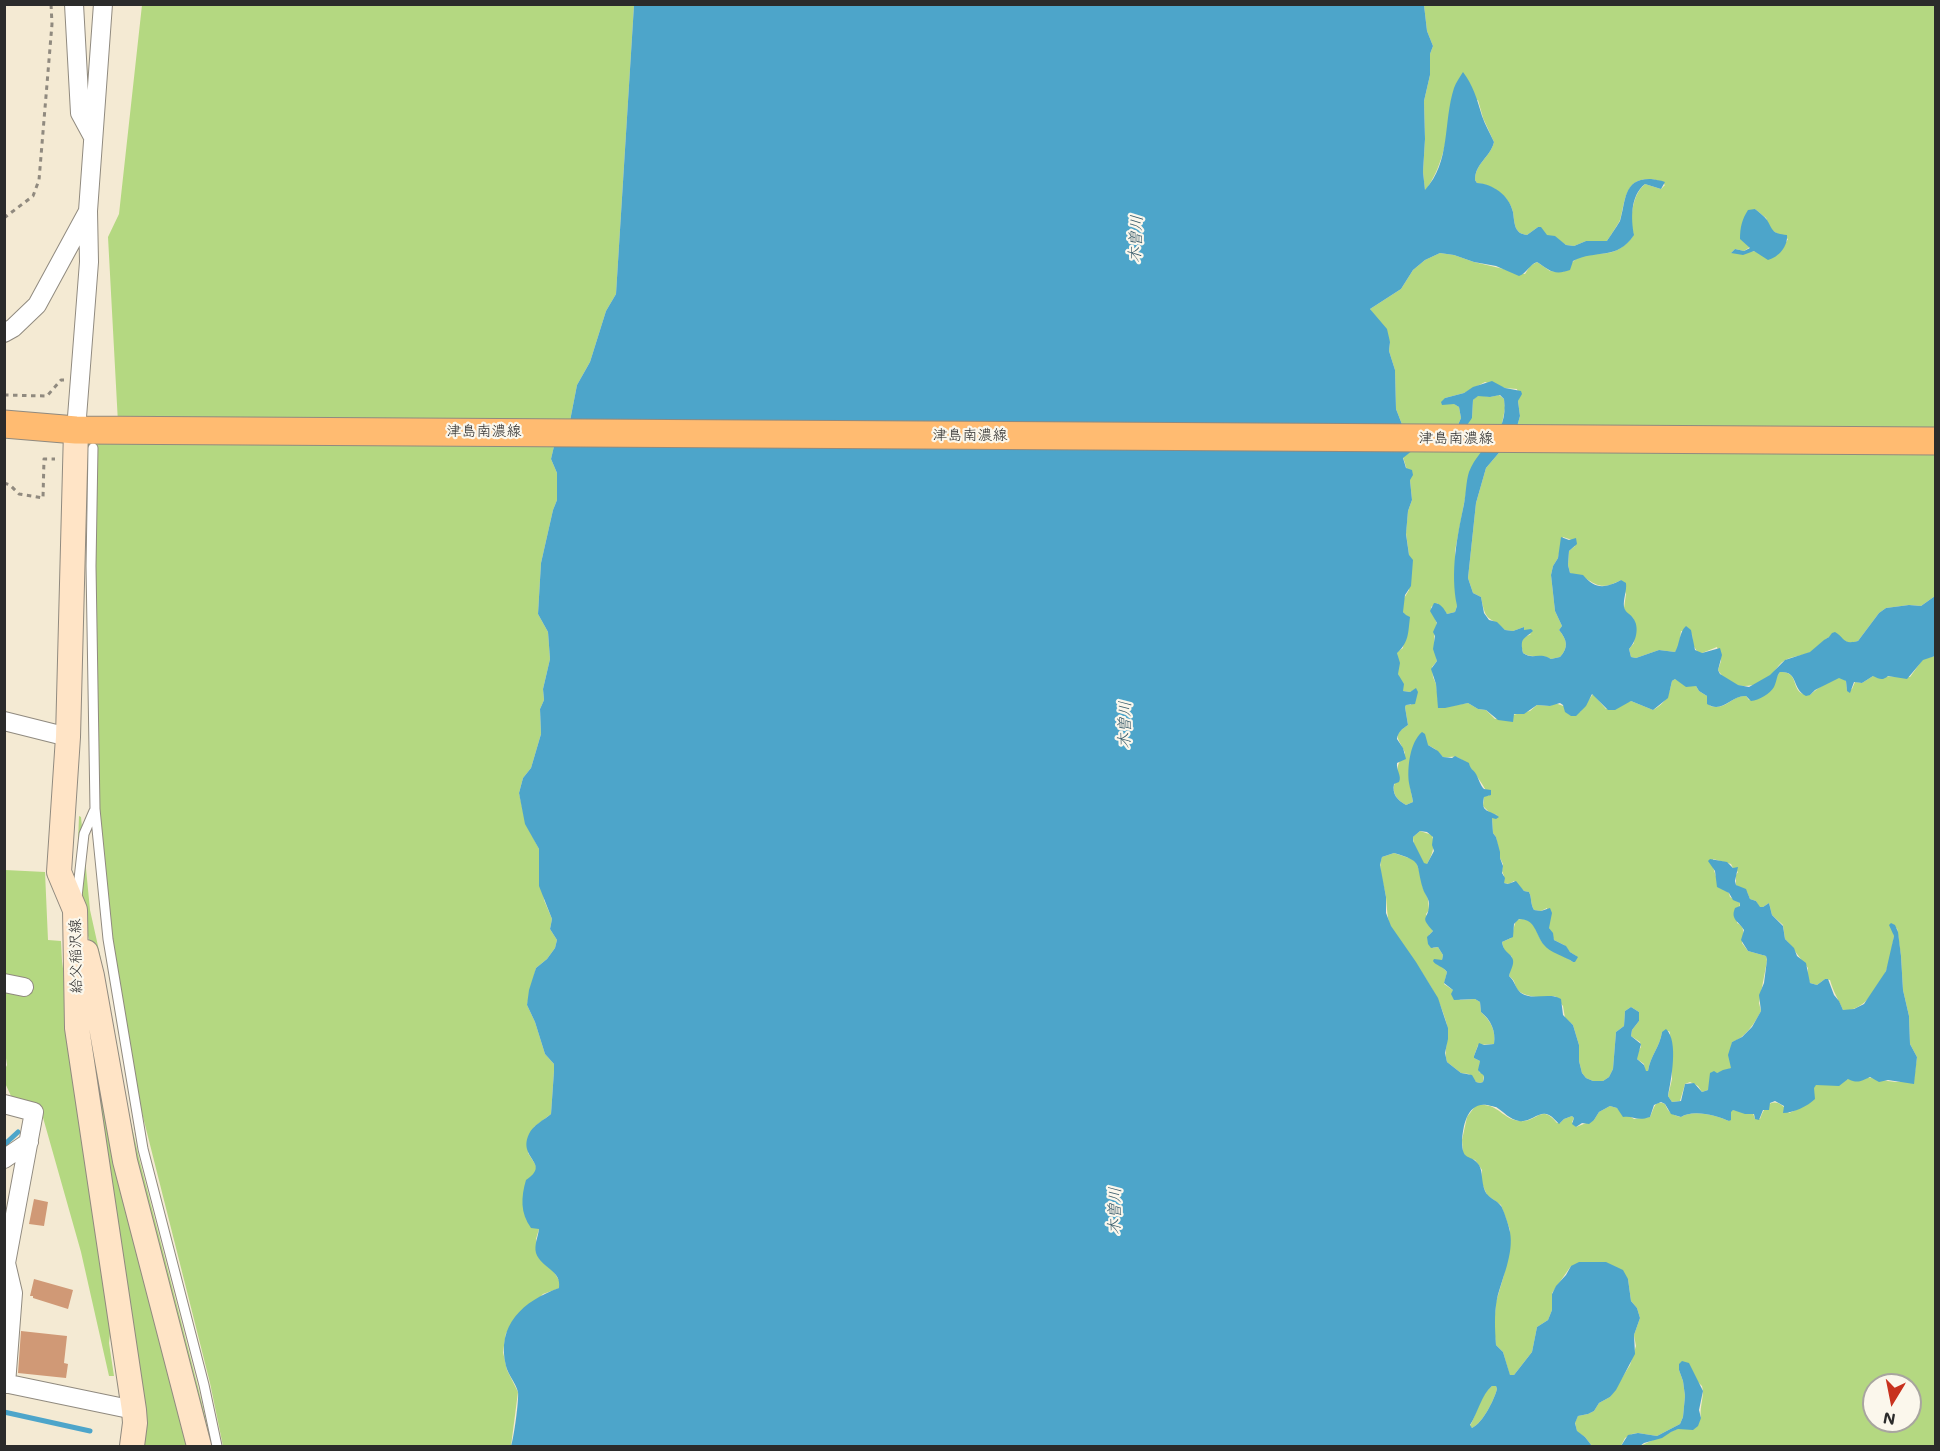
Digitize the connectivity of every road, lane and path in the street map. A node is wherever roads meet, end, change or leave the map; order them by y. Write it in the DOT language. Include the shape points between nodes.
graph roads {
  1 [pos="51,4"];
  2 [pos="74,4"];
  3 [pos="103,4"];
  4 [pos="94,139"];
  5 [pos="88,211"];
  6 [pos="4,218"];
  7 [pos="4,333"];
  8 [pos="79,382"];
  9 [pos="4,395"];
  10 [pos="4,424"];
  11 [pos="1935,441"];
  12 [pos="88,442"];
  13 [pos="4,483"];
  14 [pos="4,721"];
  15 [pos="68,737"];
  16 [pos="95,809"];
  17 [pos="75,910"];
  18 [pos="4,983"];
  19 [pos="24,987"];
  20 [pos="4,1104"];
  21 [pos="29,1142"];
  22 [pos="4,1159"];
  23 [pos="5,1385"];
  24 [pos="134,1410"];
  25 [pos="132,1446"];
  26 [pos="199,1446"];
  27 [pos="217,1446"];
  1 -- 6 [label="path" via="39,180 33,196"];
  2 -- 4 [label="street" via="80,112"];
  3 -- 4 [label="street"];
  4 -- 5 [label="street"];
  5 -- 7 [label="street" via="37,305"];
  5 -- 8 [label="street" via="89,262"];
  8 -- 9 [label="path" via="61,380 47,396"];
  8 -- 12 [label="street"];
  10 -- 12 [label="main road, 津島南濃線"];
  11 -- 12 [label="main road, 津島南濃線"];
  12 -- 13 [label="path" via="44,459 43,498 19,494"];
  12 -- 15 [label="main road, 給父稲沢線"];
  12 -- 16 [label="lane"];
  14 -- 15 [label="street"];
  15 -- 17 [label="main road, 給父稲沢線" via="59,872"];
  16 -- 17 [label="lane" via="84,834"];
  16 -- 27 [label="lane" via="108,939 143,1149"];
  17 -- 24 [label="main road, 給父稲沢線" via="77,1028"];
  17 -- 26 [label="main road" via="92,976 125,1161"];
  18 -- 19 [label="street"];
  20 -- 21 [label="street" via="34,1112"];
  21 -- 22 [label="street"];
  21 -- 23 [label="street" via="6,1263 13,1293"];
  23 -- 24 [label="street"];
  24 -- 25 [label="main road, 給父稲沢線"];
}
